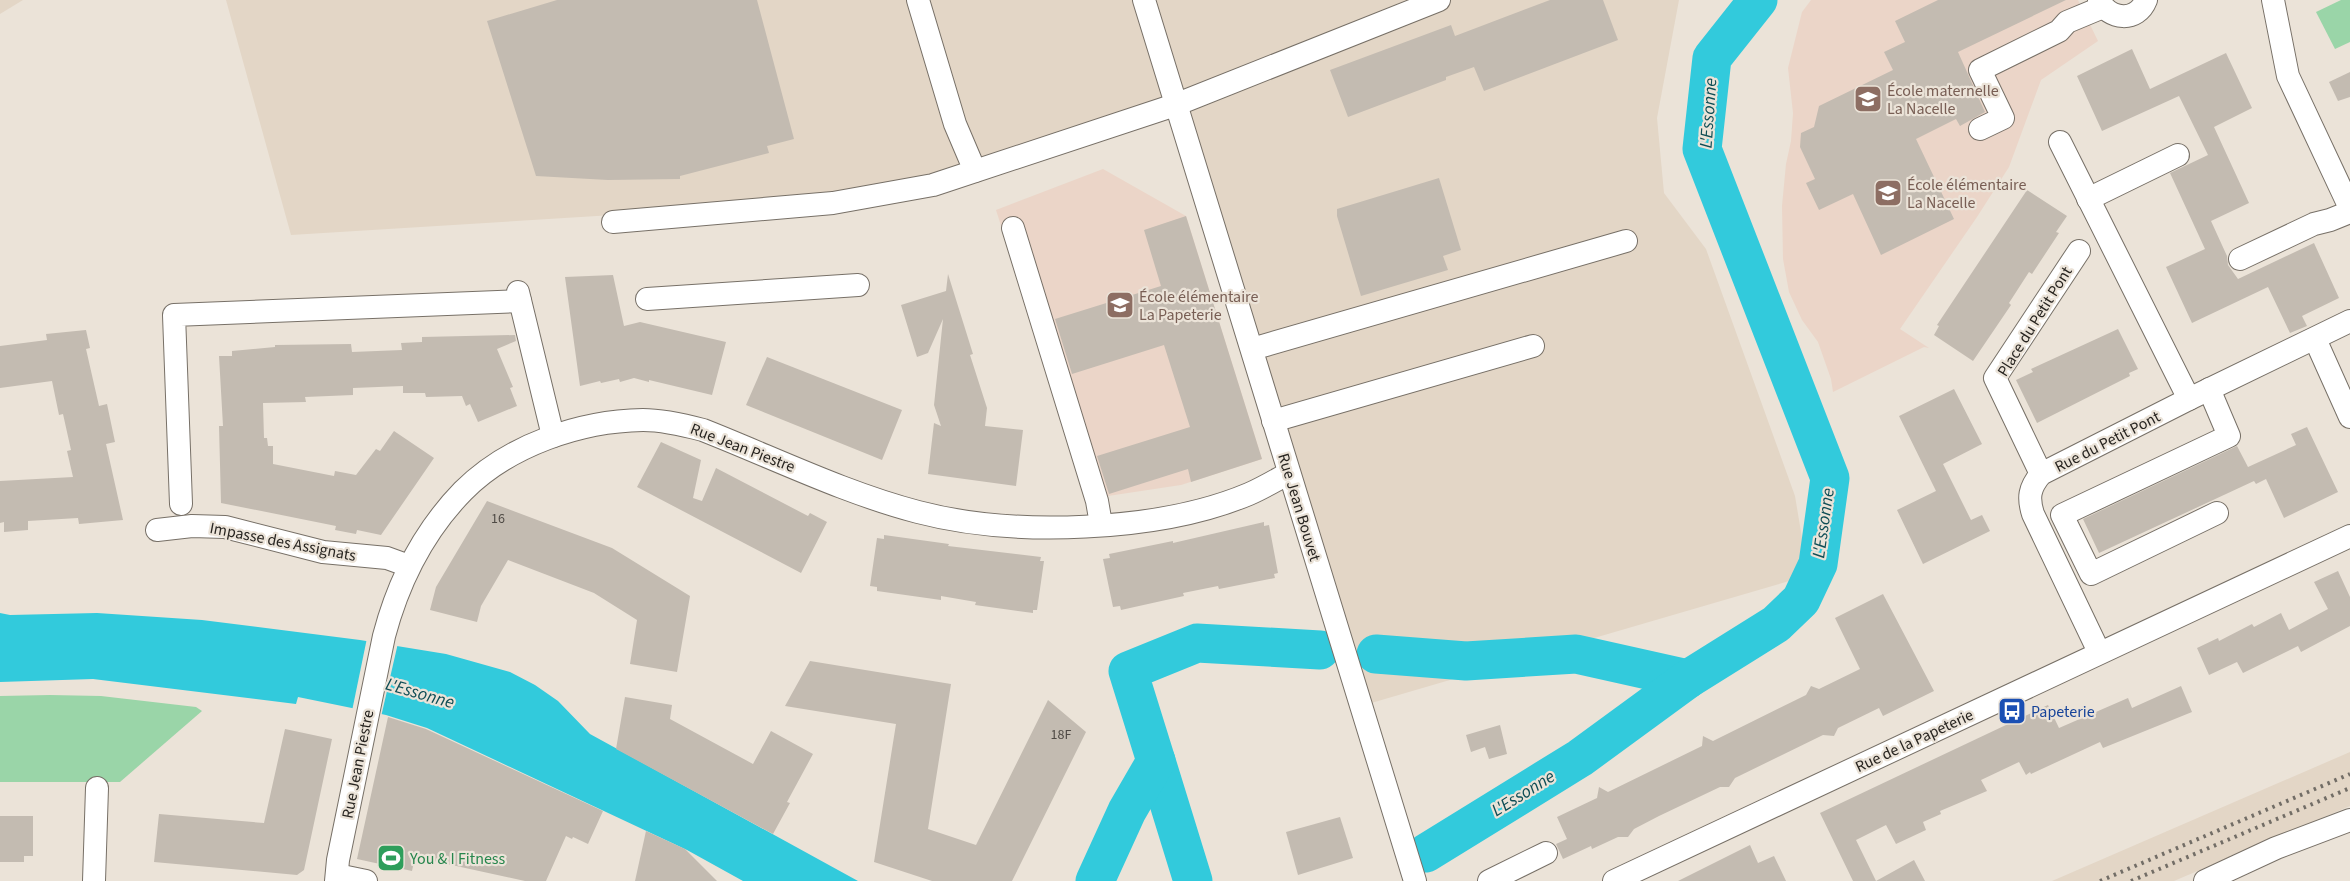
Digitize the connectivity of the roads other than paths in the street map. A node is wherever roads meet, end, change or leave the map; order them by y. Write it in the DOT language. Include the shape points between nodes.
graph roads {
  1 [pos="918,0"];
  2 [pos="1144,0"];
  3 [pos="1439,0"];
  4 [pos="2146,0"];
  5 [pos="2273,0"];
  6 [pos="2101,3"];
  7 [pos="1175,105"];
  8 [pos="1980,129"];
  9 [pos="2060,142"];
  10 [pos="2178,155"];
  11 [pos="975,171"];
  12 [pos="2088,199"];
  13 [pos="2350,210"];
  14 [pos="613,222"];
  15 [pos="1014,228"];
  16 [pos="1626,241"];
  17 [pos="2078,251"];
  18 [pos="2240,259"];
  19 [pos="858,285"];
  20 [pos="647,299"];
  21 [pos="2350,321"];
  22 [pos="2315,339"];
  23 [pos="1533,346"];
  24 [pos="1252,349"];
  25 [pos="2209,389"];
  26 [pos="2188,399"];
  27 [pos="2350,417"];
  28 [pos="1273,422"];
  29 [pos="553,436"];
  30 [pos="1290,473"];
  31 [pos="2041,474"];
  32 [pos="181,504"];
  33 [pos="2218,513"];
  34 [pos="1100,524"];
  35 [pos="156,530"];
  36 [pos="2350,536"];
  37 [pos="409,566"];
  38 [pos="2099,652"];
  39 [pos="97,788"];
  40 [pos="2350,820"];
  41 [pos="1546,853"];
  42 [pos="336,878"];
  43 [pos="94,881"];
  44 [pos="366,881"];
  45 [pos="1414,881"];
  46 [pos="1489,881"];
  47 [pos="1614,881"];
  48 [pos="2205,881"];
  1 -- 11 [label="street" via="955,124"];
  2 -- 7 [label="street, Rue Jean Bouvet"];
  3 -- 7 [label="street"];
  4 -- 6 [label="street" via="2139,11 2124,17 2116,16"];
  5 -- 13 [label="street" via="2288,76"];
  6 -- 8 [label="street" via="2067,22 2060,31 1980,70 2003,118"];
  7 -- 11 [label="street"];
  7 -- 24 [label="street, Rue Jean Bouvet"];
  9 -- 12 [label="street"];
  10 -- 12 [label="street"];
  11 -- 14 [label="street" via="933,185 834,203"];
  12 -- 26 [label="street"];
  13 -- 18 [label="street"];
  15 -- 34 [label="street" via="1097,501"];
  16 -- 24 [label="street"];
  17 -- 31 [label="street, Place du Petit Pont" via="1995,378"];
  19 -- 20 [label="street"];
  21 -- 22 [label="street, Rue du Petit Pont"];
  22 -- 25 [label="street, Rue du Petit Pont"];
  22 -- 27 [label="street"];
  23 -- 28 [label="street"];
  24 -- 28 [label="street, Rue Jean Bouvet"];
  25 -- 26 [label="street, Rue du Petit Pont"];
  25 -- 33 [label="street" via="2229,436 2062,515 2091,574"];
  26 -- 31 [label="street, Rue du Petit Pont"];
  28 -- 30 [label="street, Rue Jean Bouvet"];
  29 -- 32 [label="street" via="519,297 174,315"];
  29 -- 34 [label="street, Rue Jean Piestre" via="644,420 679,424 704,430 862,494 920,513 982,524 1032,528"];
  29 -- 37 [label="street, Rue Jean Piestre" via="522,449 463,491 439,520"];
  30 -- 34 [label="street, Rue Jean Piestre" via="1249,494 1179,515"];
  30 -- 45 [label="street, Rue Jean Bouvet"];
  31 -- 38 [label="street, Rue du Petit Pont" via="2030,490 2029,503"];
  35 -- 37 [label="street, Impasse des Assignats" via="225,527 323,552 387,558"];
  36 -- 38 [label="street, Rue de la Papeterie"];
  37 -- 42 [label="street, Rue Jean Piestre" via="384,636"];
  38 -- 47 [label="street, Rue de la Papeterie"];
  39 -- 43 [label="street"];
  40 -- 48 [label="street" via="2276,848"];
  41 -- 46 [label="street"];
  42 -- 44 [label="street"];
}
